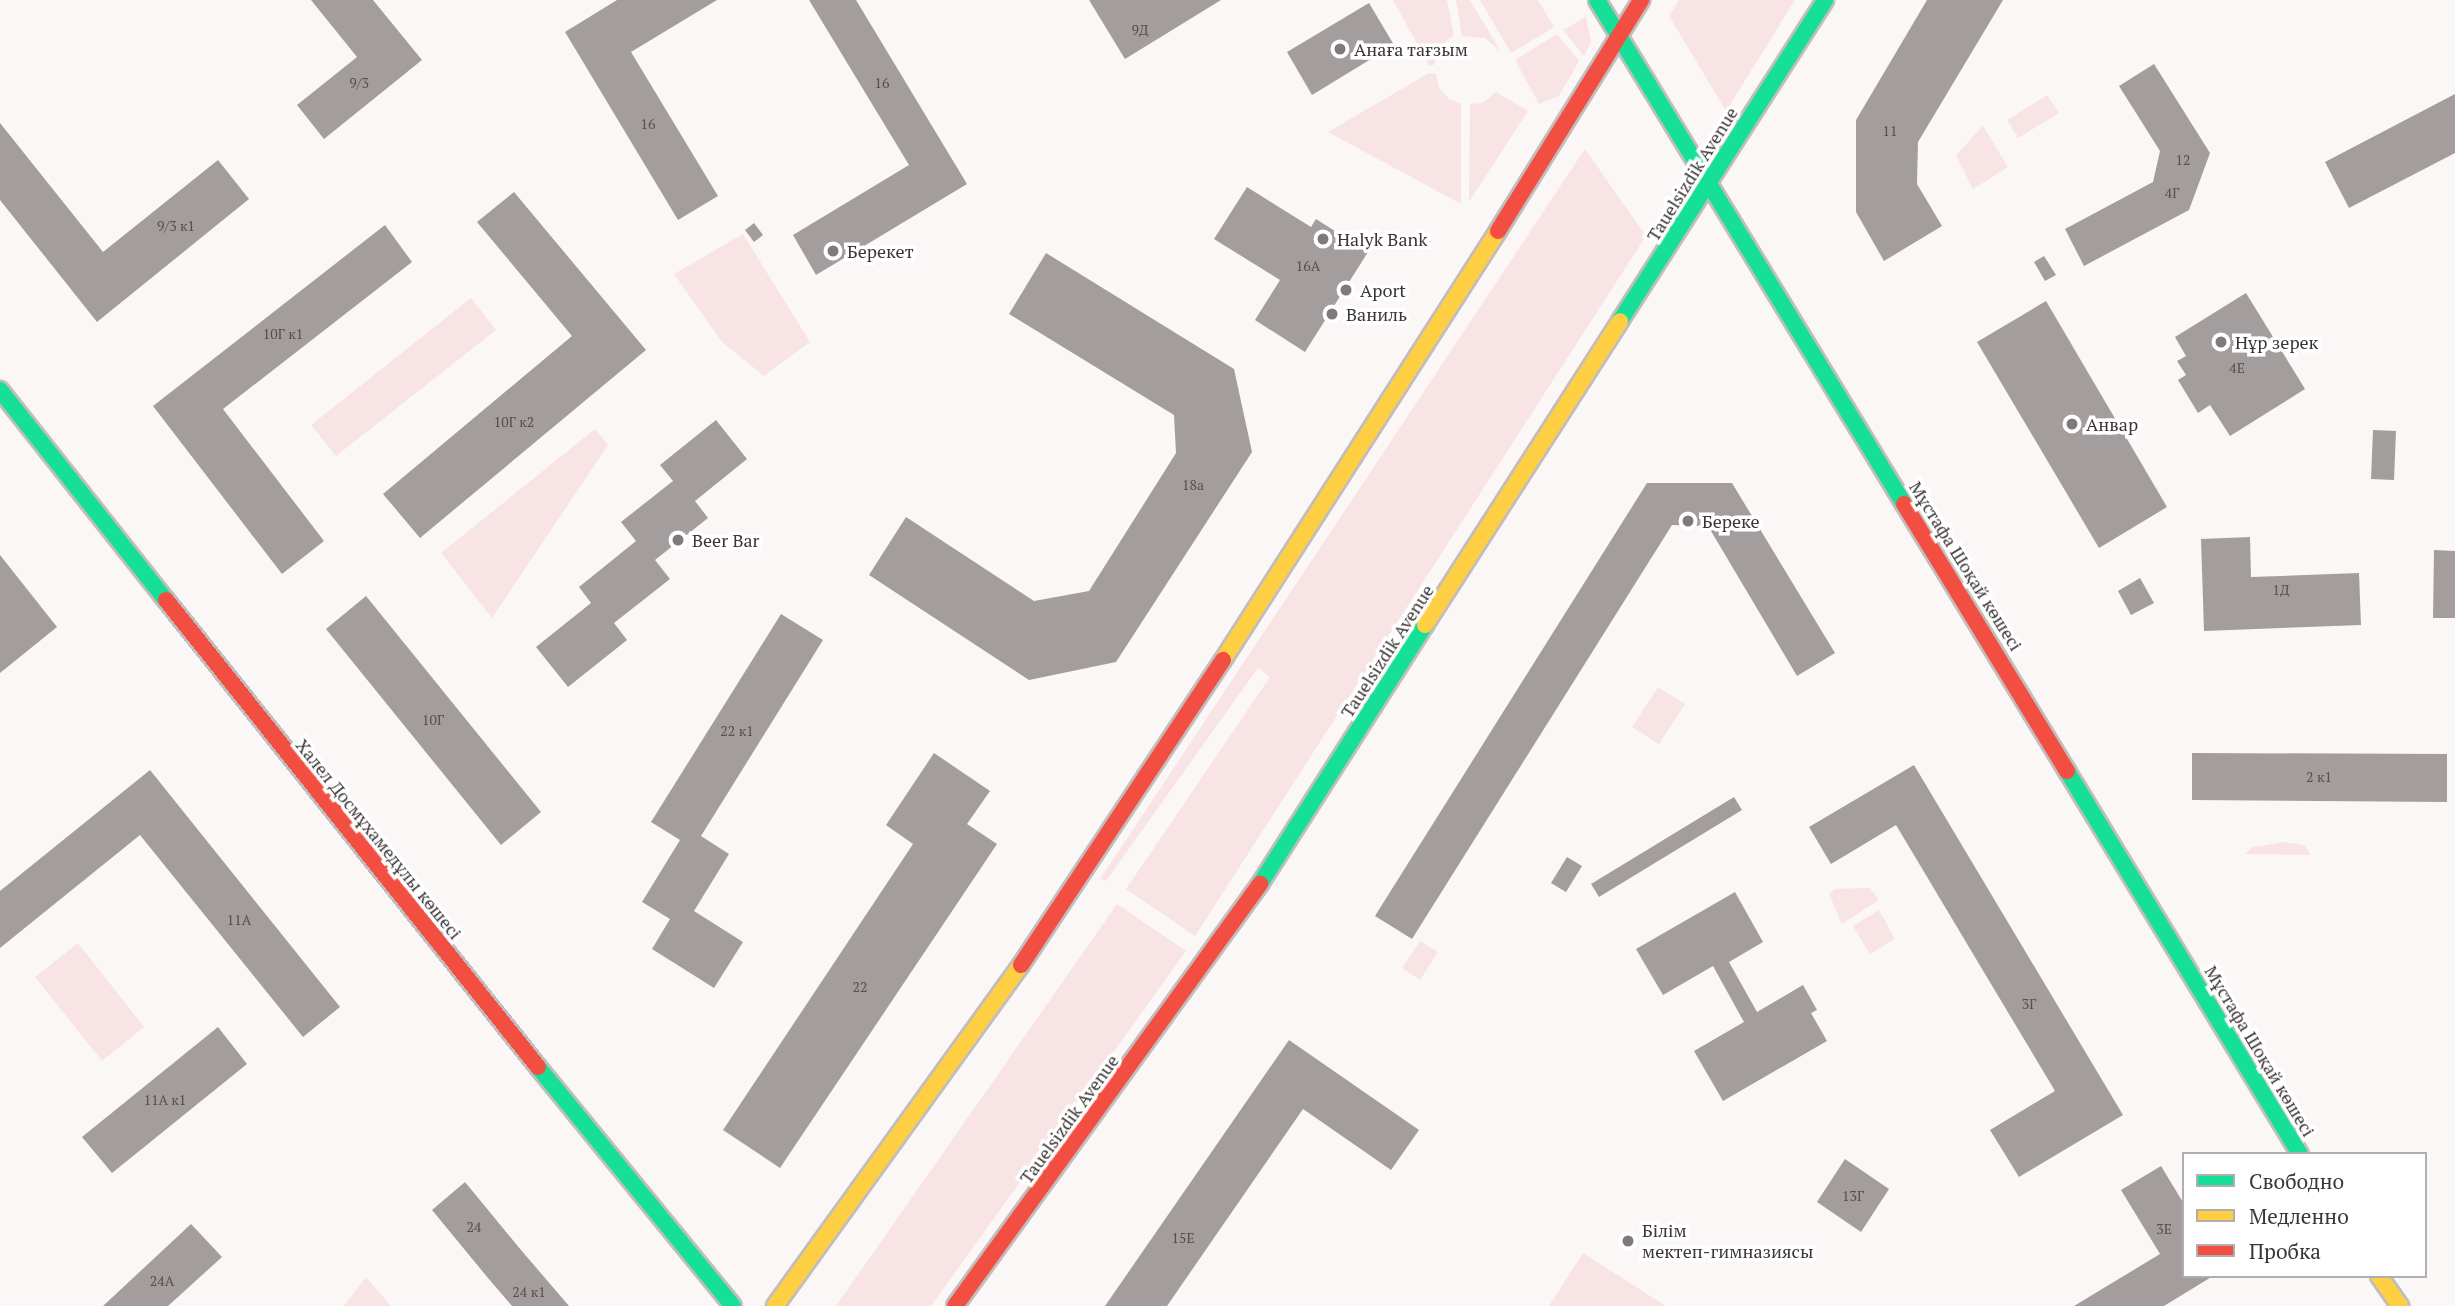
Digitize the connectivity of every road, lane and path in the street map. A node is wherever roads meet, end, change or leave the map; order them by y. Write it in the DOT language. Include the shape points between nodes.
graph roads {
  1 [pos="1597,0"];
  2 [pos="1641,0"];
  3 [pos="1825,0"];
  4 [pos="1620,38"];
  5 [pos="1710,185"];
  6 [pos="0,390"];
  7 [pos="2299,1152"];
  8 [pos="2380,1278"];
  9 [pos="733,1306"];
  10 [pos="775,1306"];
  11 [pos="956,1306"];
  12 [pos="2400,1306"];
  1 -- 4 [label="street, Мұстафа Шоқай көшесі"];
  2 -- 4 [label="street"];
  3 -- 5 [label="street, Tauelsizdik Avenue"];
  4 -- 5 [label="street, Мұстафа Шоқай көшесі"];
  4 -- 10 [label="street" via="1390,404 1061,906"];
  5 -- 7 [label="street, Мұстафа Шоқай көшесі"];
  5 -- 11 [label="street, Tauelsizdik Avenue" via="1235,923"];
  6 -- 9 [label="street, Халел Досмұхамедұлы көшесі" via="459,971"];
  8 -- 12 [label="street"];
}
